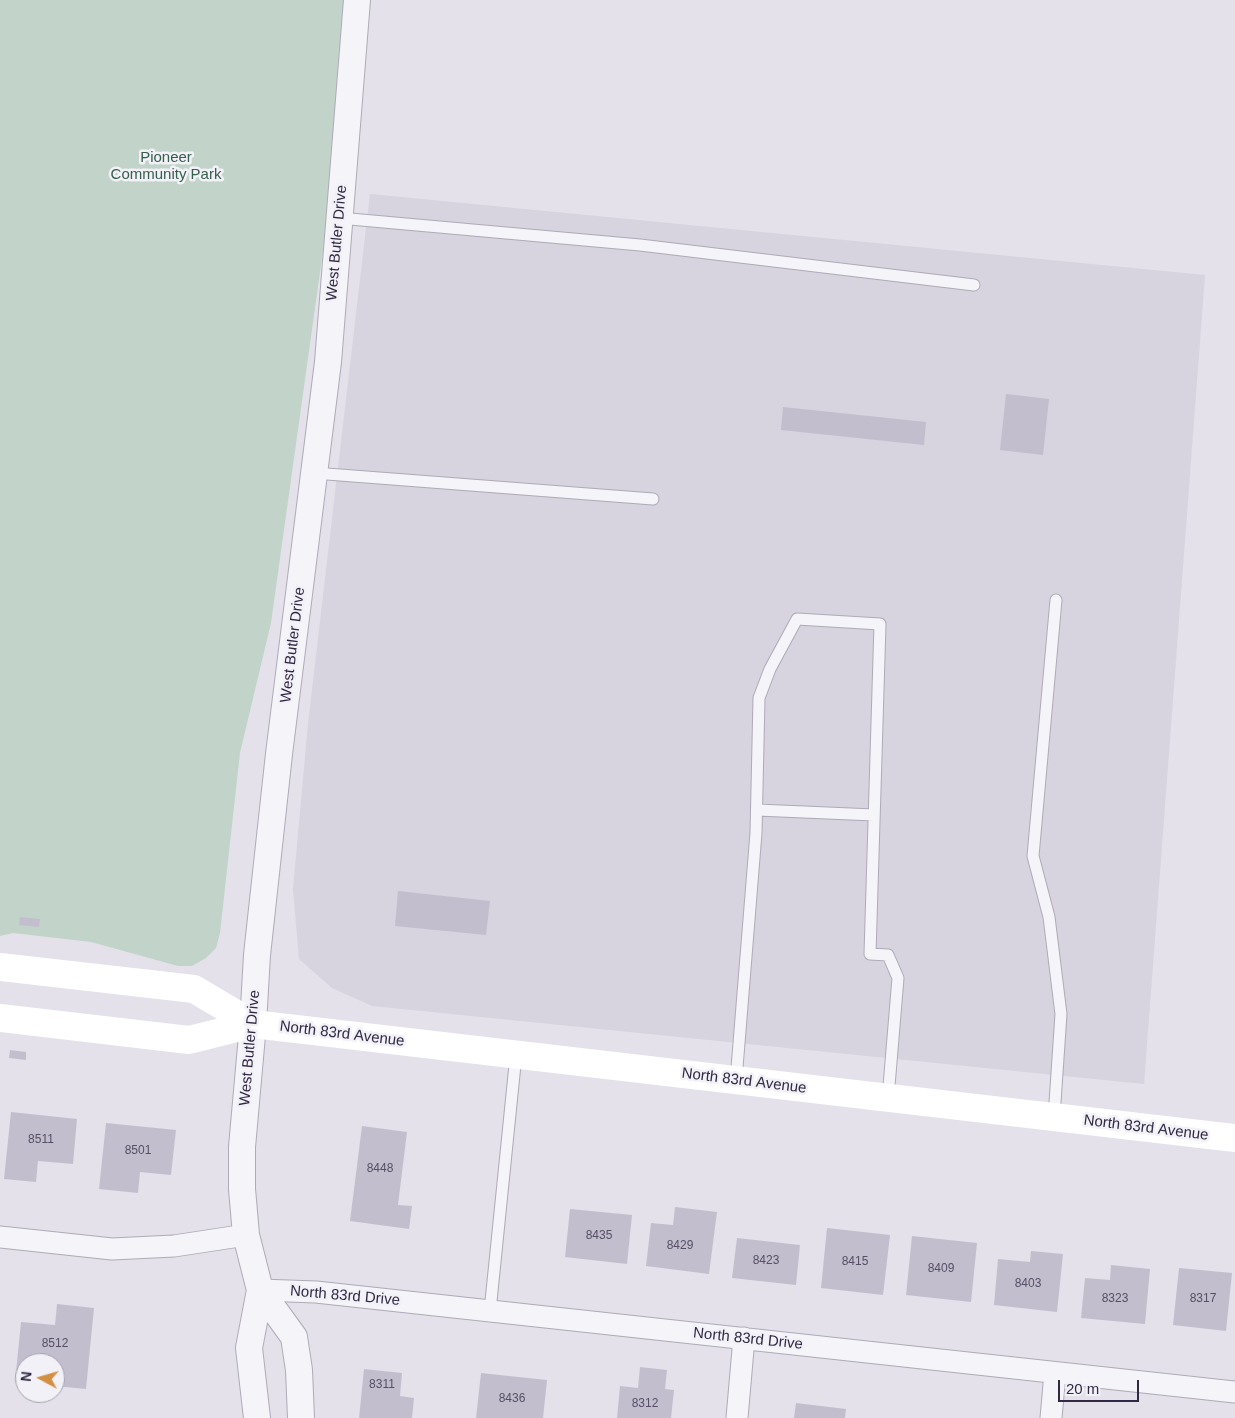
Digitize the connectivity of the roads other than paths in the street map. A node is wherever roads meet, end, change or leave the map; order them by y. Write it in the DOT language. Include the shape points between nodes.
graph roads {
  1 [pos="357,0"];
  2 [pos="339,218"];
  3 [pos="974,285"];
  4 [pos="314,473"];
  5 [pos="653,499"];
  6 [pos="1056,600"];
  7 [pos="757,810"];
  8 [pos="874,816"];
  9 [pos="0,967"];
  10 [pos="0,1018"];
  11 [pos="253,1024"];
  12 [pos="516,1055"];
  13 [pos="736,1080"];
  14 [pos="888,1098"];
  15 [pos="1054,1117"];
  16 [pos="1235,1138"];
  17 [pos="246,1235"];
  18 [pos="0,1237"];
  19 [pos="260,1290"];
  20 [pos="490,1311"];
  21 [pos="744,1338"];
  22 [pos="1055,1373"];
  23 [pos="1235,1392"];
  24 [pos="257,1418"];
  25 [pos="301,1418"];
  26 [pos="737,1418"];
  27 [pos="1051,1418"];
  1 -- 2 [label="street, West Butler Drive"];
  2 -- 3 [label="lane" via="640,244"];
  2 -- 4 [label="street, West Butler Drive" via="328,362"];
  4 -- 5 [label="lane"];
  4 -- 11 [label="street, West Butler Drive" via="280,745 257,955"];
  6 -- 15 [label="lane" via="1033,856 1049,917 1061,1014"];
  7 -- 8 [label="lane"];
  7 -- 8 [label="lane" via="759,698 770,669 797,619 880,624"];
  7 -- 13 [label="lane"];
  8 -- 14 [label="lane" via="870,954 888,956 898,978"];
  9 -- 11 [label="main road, North 83rd Avenue" via="194,989"];
  10 -- 11 [label="main road, North 83rd Avenue" via="189,1040"];
  11 -- 12 [label="main road, North 83rd Avenue"];
  11 -- 17 [label="street, West Butler Drive" via="242,1147"];
  12 -- 13 [label="main road, North 83rd Avenue"];
  12 -- 20 [label="lane"];
  13 -- 14 [label="main road, North 83rd Avenue"];
  14 -- 15 [label="main road, North 83rd Avenue"];
  15 -- 16 [label="main road, North 83rd Avenue"];
  17 -- 18 [label="street" via="174,1246 112,1249"];
  17 -- 19 [label="street, West Butler Drive"];
  19 -- 20 [label="street, North 83rd Drive" via="316,1292"];
  19 -- 24 [label="street, West Butler Drive" via="249,1348"];
  19 -- 25 [label="street, West Butler Drive" via="294,1337"];
  20 -- 21 [label="street, North 83rd Drive"];
  21 -- 22 [label="street, North 83rd Drive"];
  21 -- 26 [label="street"];
  22 -- 23 [label="street, North 83rd Drive"];
  22 -- 27 [label="street"];
}
